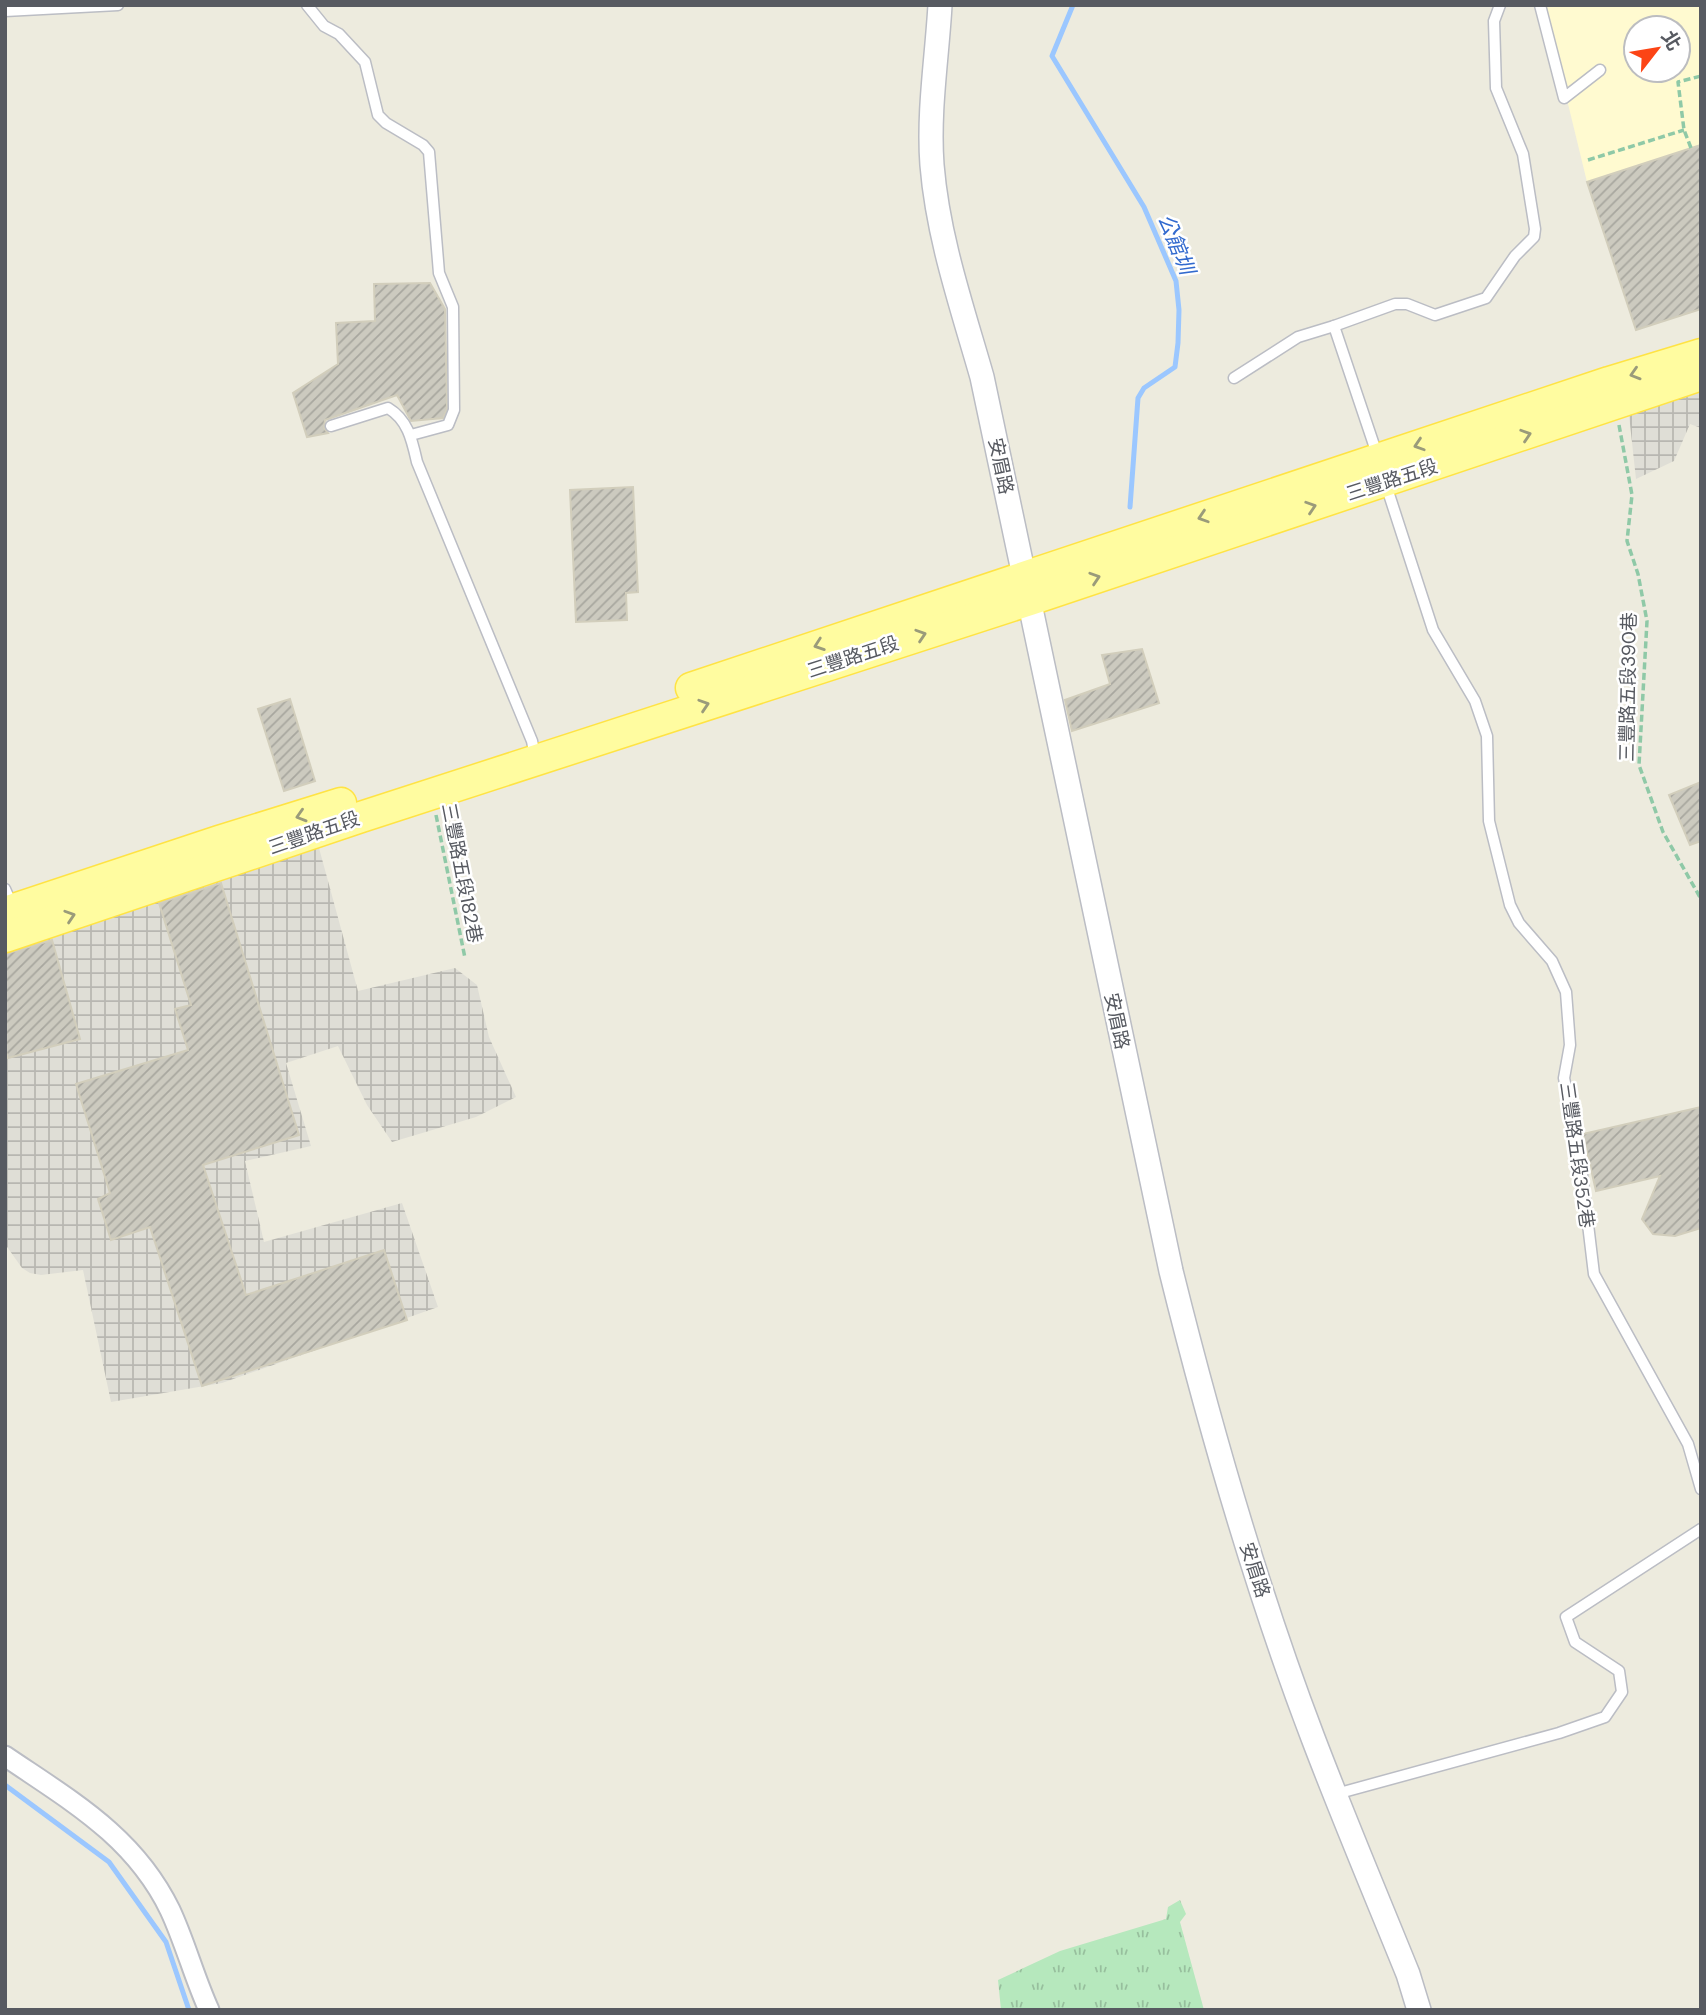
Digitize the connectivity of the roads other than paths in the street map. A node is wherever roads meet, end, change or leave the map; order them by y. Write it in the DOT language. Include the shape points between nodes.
graph roads {
  1 [pos="118,5"];
  2 [pos="307,5"];
  3 [pos="940,5"];
  4 [pos="1500,5"];
  5 [pos="1540,5"];
  6 [pos="5,11"];
  7 [pos="1600,70"];
  8 [pos="1334,327"];
  9 [pos="1701,354"];
  10 [pos="1701,375"];
  11 [pos="1234,378"];
  12 [pos="331,426"];
  13 [pos="411,435"];
  14 [pos="1382,470"];
  15 [pos="1027,588"];
  16 [pos="534,750"];
  17 [pos="10,916"];
  18 [pos="1701,1489"];
  19 [pos="1701,1529"];
  20 [pos="5,1756"];
  21 [pos="1335,1794"];
  22 [pos="209,2010"];
  23 [pos="1419,2010"];
  1 -- 6 [label="lane"];
  2 -- 13 [label="lane" via="365,62 378,115 429,152 439,273 453,307 454,410 448,425"];
  3 -- 15 [label="street, 安眉路" via="931,126 938,204 944,243 982,377"];
  4 -- 8 [label="lane" via="1494,21 1496,88 1523,154 1534,237 1486,299 1435,315 1395,304"];
  5 -- 7 [label="lane" via="1564,97"];
  8 -- 11 [label="lane" via="1298,337"];
  8 -- 14 [label="lane, 三豐路五段352巷"];
  9 -- 14 [label="main road, 三豐路五段, one-way" via="1609,382"];
  14 -- 10 [label="main road, 三豐路五段, one-way" via="1615,405"];
  12 -- 13 [label="lane" via="388,408 398,414"];
  13 -- 16 [label="lane" via="417,462"];
  14 -- 15 [label="main road, 三豐路五段"];
  14 -- 18 [label="lane, 三豐路五段352巷" via="1433,631 1475,701 1487,736 1489,821 1510,905 1519,923 1552,961 1566,992 1570,1045 1564,1078 1580,1158 1594,1274 1688,1444"];
  15 -- 16 [label="main road, 三豐路五段"];
  15 -- 21 [label="street, 安眉路" via="1190,1346 1243,1533"];
  16 -- 17 [label="main road, 三豐路五段, one-way" via="219,841"];
  17 -- 16 [label="main road, 三豐路五段, one-way" via="432,794"];
  19 -- 21 [label="lane" via="1566,1617 1576,1642 1619,1671 1622,1692 1605,1717"];
  20 -- 22 [label="street" via="100,1821 143,1865 170,1910"];
  21 -- 23 [label="street, 安眉路"];
}
